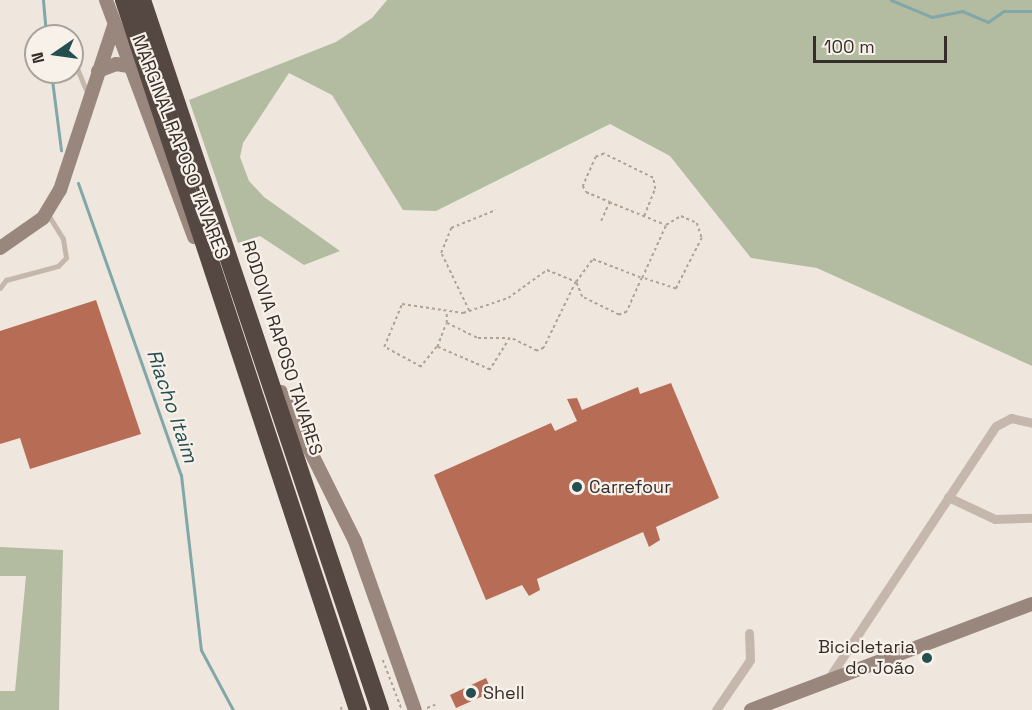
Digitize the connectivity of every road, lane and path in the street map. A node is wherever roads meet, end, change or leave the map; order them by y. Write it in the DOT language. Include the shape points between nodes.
graph roads {
  1 [pos="106,0"];
  2 [pos="124,0"];
  3 [pos="142,0"];
  4 [pos="114,26"];
  5 [pos="129,66"];
  6 [pos="98,71"];
  7 [pos="84,82"];
  8 [pos="90,96"];
  9 [pos="609,202"];
  10 [pos="495,210"];
  11 [pos="47,213"];
  12 [pos="644,216"];
  13 [pos="601,221"];
  14 [pos="666,225"];
  15 [pos="0,248"];
  16 [pos="642,278"];
  17 [pos="576,282"];
  18 [pos="0,288"];
  19 [pos="227,305"];
  20 [pos="469,312"];
  21 [pos="447,314"];
  22 [pos="447,323"];
  23 [pos="510,338"];
  24 [pos="437,347"];
  25 [pos="264,354"];
  26 [pos="1032,423"];
  27 [pos="948,497"];
  28 [pos="1032,518"];
  29 [pos="1032,604"];
  30 [pos="749,633"];
  31 [pos="383,660"];
  32 [pos="826,682"];
  33 [pos="437,704"];
  34 [pos="358,710"];
  35 [pos="380,710"];
  36 [pos="402,710"];
  37 [pos="419,710"];
  38 [pos="717,710"];
  39 [pos="751,710"];
  1 -- 4 [label="main road, MARGINAL RAPOSO TAVARES"];
  2 -- 19 [label="highway"];
  3 -- 25 [label="highway, RODOVIA RAPOSO TAVARES"];
  4 -- 5 [label="main road, MARGINAL RAPOSO TAVARES"];
  4 -- 6 [label="main road"];
  5 -- 6 [label="main road" via="112,64"];
  5 -- 19 [label="main road, MARGINAL RAPOSO TAVARES" via="199,250"];
  6 -- 8 [label="main road"];
  7 -- 8 [label="lane"];
  8 -- 11 [label="main road"];
  9 -- 12 [label="path"];
  9 -- 12 [label="path" via="583,186 599,154 653,178 655,189"];
  9 -- 13 [label="path"];
  10 -- 20 [label="path" via="451,228 441,253"];
  11 -- 15 [label="main road"];
  11 -- 18 [label="lane" via="63,239 66,258 58,266 6,280"];
  12 -- 14 [label="path"];
  14 -- 16 [label="path"];
  14 -- 16 [label="path" via="687,216 697,223 702,238 676,289"];
  16 -- 17 [label="path" via="592,260"];
  16 -- 17 [label="path" via="627,312 619,315 582,297"];
  17 -- 20 [label="path" via="547,270 508,298"];
  17 -- 23 [label="path" via="544,348 537,351"];
  19 -- 34 [label="highway"];
  20 -- 21 [label="path"];
  21 -- 22 [label="path"];
  21 -- 24 [label="path" via="402,304 384,340 388,352 421,368"];
  22 -- 23 [label="path" via="478,338"];
  22 -- 24 [label="path"];
  23 -- 24 [label="path" via="490,370"];
  25 -- 35 [label="highway, RODOVIA RAPOSO TAVARES"];
  25 -- 37 [label="main road" via="355,541"];
  26 -- 27 [label="street" via="1011,418 996,426"];
  27 -- 28 [label="street" via="995,519"];
  27 -- 32 [label="street"];
  29 -- 32 [label="main road"];
  30 -- 38 [label="street" via="750,660"];
  31 -- 36 [label="path"];
  32 -- 39 [label="main road"];
  33 -- 37 [label="path"];
}
